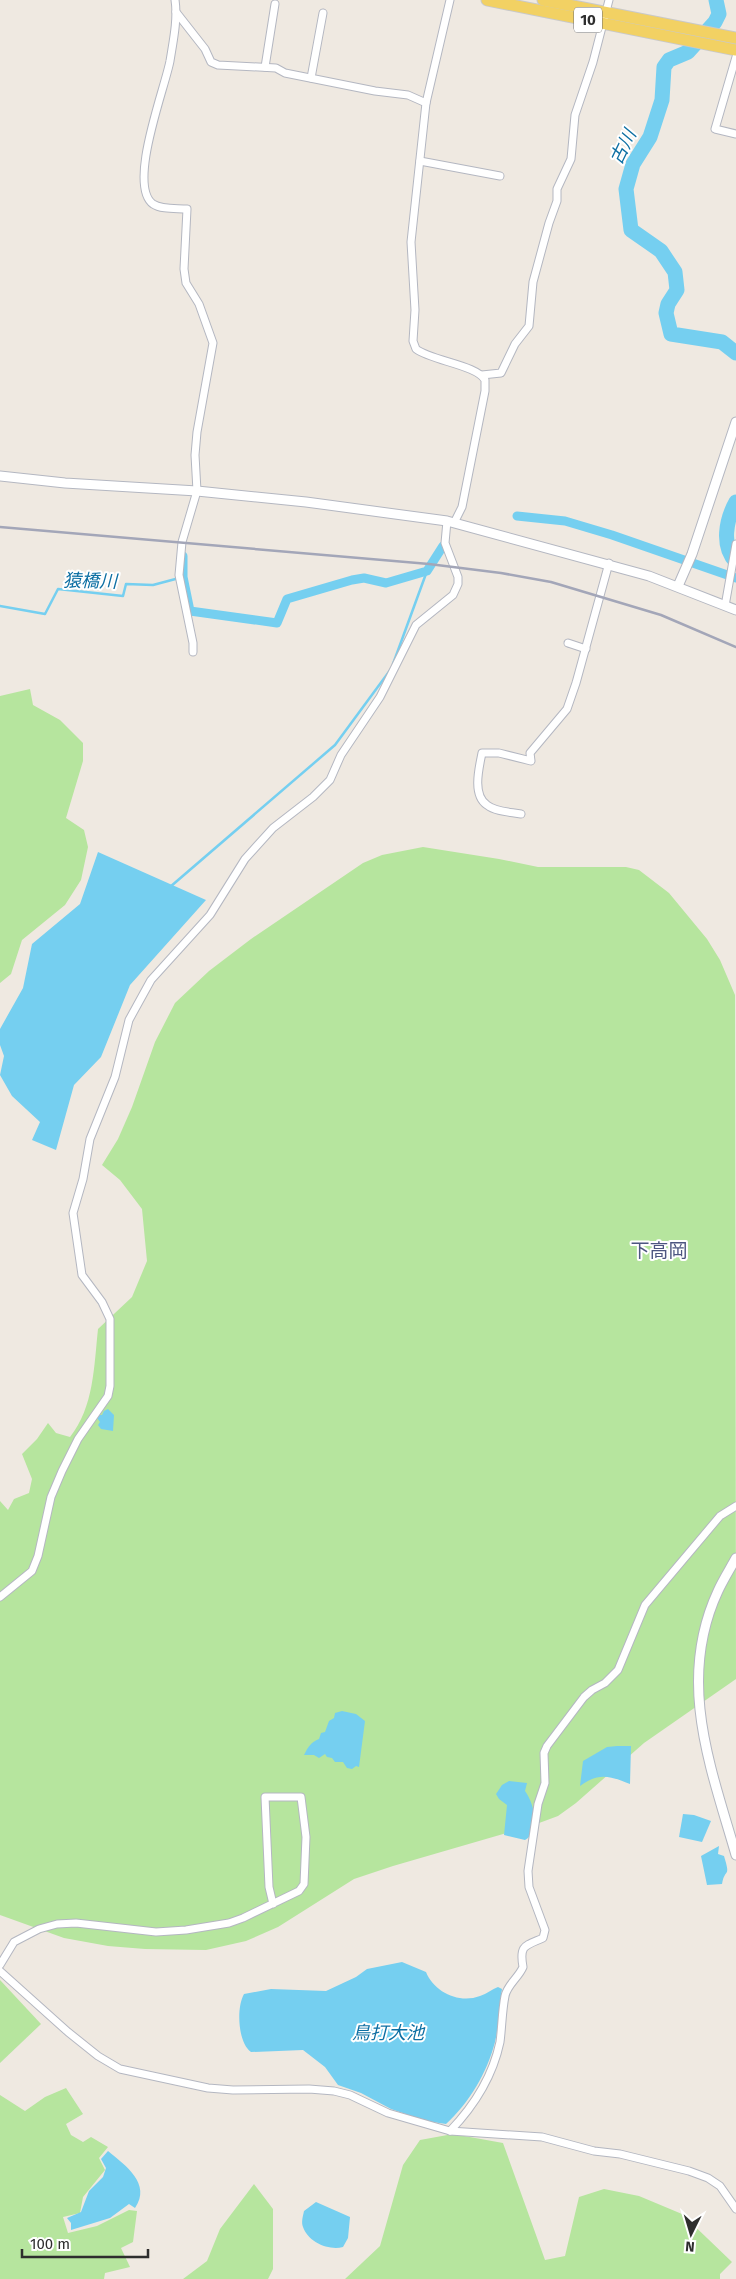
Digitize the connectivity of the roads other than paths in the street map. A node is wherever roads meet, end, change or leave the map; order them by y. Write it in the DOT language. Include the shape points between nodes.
graph roads {
  1 [pos="174,0"];
  2 [pos="450,0"];
  3 [pos="487,0"];
  4 [pos="543,0"];
  5 [pos="609,0"];
  6 [pos="275,4"];
  7 [pos="176,12"];
  8 [pos="323,13"];
  9 [pos="605,18"];
  10 [pos="736,38"];
  11 [pos="736,50"];
  12 [pos="736,57"];
  13 [pos="265,67"];
  14 [pos="311,78"];
  15 [pos="426,103"];
  16 [pos="736,134"];
  17 [pos="420,161"];
  18 [pos="500,176"];
  19 [pos="482,375"];
  20 [pos="736,422"];
  21 [pos="0,476"];
  22 [pos="197,491"];
  23 [pos="450,522"];
  24 [pos="736,549"];
  25 [pos="609,563"];
  26 [pos="678,586"];
  27 [pos="726,606"];
  28 [pos="736,610"];
  29 [pos="568,643"];
  30 [pos="586,649"];
  31 [pos="193,652"];
  32 [pos="521,814"];
  33 [pos="736,1506"];
  34 [pos="736,1558"];
  35 [pos="0,1597"];
  36 [pos="736,1855"];
  37 [pos="272,1904"];
  38 [pos="0,1965"];
  39 [pos="0,1971"];
  40 [pos="450,2131"];
  41 [pos="736,2210"];
  1 -- 7 [label="street"];
  2 -- 15 [label="street"];
  3 -- 9 [label="main road, 10"];
  4 -- 9 [label="main road, 10"];
  5 -- 9 [label="street"];
  6 -- 13 [label="street"];
  7 -- 13 [label="street" via="211,62"];
  7 -- 22 [label="street" via="170,62 143,179 152,203 159,207 187,209 186,283 199,304 213,343 197,432"];
  8 -- 14 [label="street"];
  9 -- 10 [label="main road, 10"];
  9 -- 11 [label="main road, 10"];
  9 -- 19 [label="street" via="575,115 571,159 557,190 557,201 533,282 529,326 515,344 501,373"];
  12 -- 16 [label="street" via="715,129"];
  13 -- 14 [label="street"];
  14 -- 15 [label="street" via="408,95"];
  15 -- 17 [label="street"];
  17 -- 18 [label="street"];
  17 -- 19 [label="street" via="411,242 416,350"];
  19 -- 23 [label="street" via="485,391 462,507"];
  20 -- 26 [label="street" via="692,554"];
  21 -- 22 [label="street" via="65,484"];
  22 -- 23 [label="street"];
  22 -- 31 [label="street" via="182,542 180,578"];
  23 -- 25 [label="street"];
  23 -- 35 [label="street" via="445,543 458,577 453,595 416,625 380,697 344,750 330,780 273,828 245,859 210,915 151,980 129,1020 115,1077 90,1139 73,1213 82,1275 110,1319 108,1396 78,1439 62,1471 51,1497 32,1571"];
  24 -- 27 [label="street"];
  25 -- 26 [label="street"];
  25 -- 30 [label="street"];
  26 -- 27 [label="street"];
  27 -- 28 [label="street"];
  29 -- 30 [label="street"];
  30 -- 32 [label="street" via="567,709 530,753 531,761 499,753 482,753 479,793 486,805"];
  33 -- 40 [label="street" via="720,1516 645,1605 618,1670 606,1683 584,1697 546,1746 545,1783 538,1804 528,1871 529,1887 545,1930 543,1938 524,1947 521,1953 523,1967 505,1995 500,2042 493,2067 484,2086"];
  34 -- 36 [label="street" via="717,1592 708,1619 701,1646 698,1683 706,1753"];
  37 -- 37 [label="street" via="265,1797 301,1797 306,1836 304,1884 299,1891"];
  37 -- 38 [label="street" via="229,1923 186,1930 156,1932 76,1923 39,1928 14,1942"];
  39 -- 40 [label="street" via="68,2032 120,2069 208,2088 334,2092 388,2113"];
  40 -- 41 [label="street" via="542,2137 689,2171 720,2186"];
}
